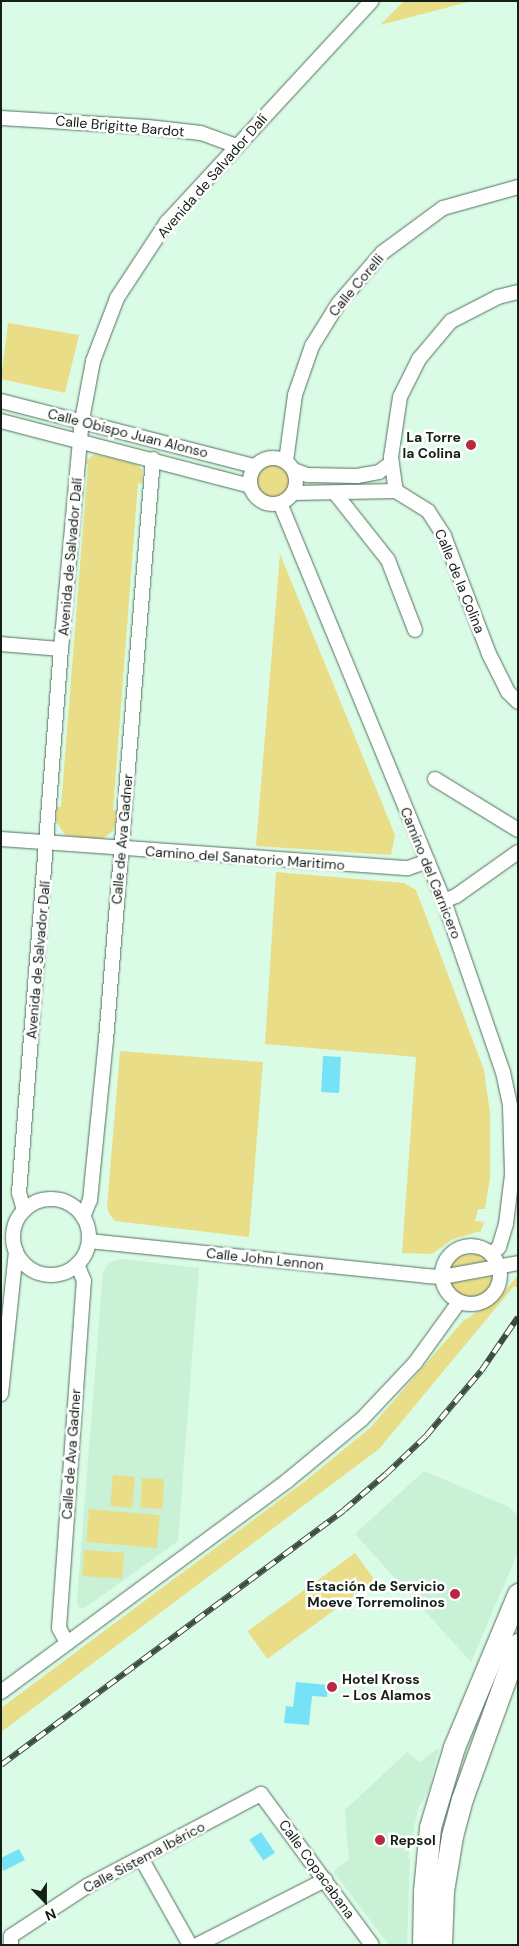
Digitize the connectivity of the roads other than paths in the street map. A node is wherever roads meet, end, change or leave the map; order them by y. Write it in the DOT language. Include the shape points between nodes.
graph roads {
  1 [pos="372,1"];
  2 [pos="1,118"];
  3 [pos="237,146"];
  4 [pos="518,187"];
  5 [pos="518,292"];
  6 [pos="1,400"];
  7 [pos="82,420"];
  8 [pos="1,421"];
  9 [pos="80,440"];
  10 [pos="153,458"];
  11 [pos="391,464"];
  12 [pos="255,466"];
  13 [pos="290,466"];
  14 [pos="250,486"];
  15 [pos="396,490"];
  16 [pos="293,493"];
  17 [pos="336,493"];
  18 [pos="280,504"];
  19 [pos="416,630"];
  20 [pos="1,644"];
  21 [pos="61,649"];
  22 [pos="518,702"];
  23 [pos="435,779"];
  24 [pos="518,830"];
  25 [pos="1,840"];
  26 [pos="48,844"];
  27 [pos="121,850"];
  28 [pos="518,852"];
  29 [pos="428,861"];
  30 [pos="444,901"];
  31 [pos="518,1070"];
  32 [pos="503,1072"];
  33 [pos="24,1210"];
  34 [pos="83,1217"];
  35 [pos="7,1231"];
  36 [pos="89,1241"];
  37 [pos="16,1251"];
  38 [pos="491,1254"];
  39 [pos="518,1263"];
  40 [pos="77,1264"];
  41 [pos="498,1267"];
  42 [pos="442,1277"];
  43 [pos="459,1302"];
  44 [pos="1,1394"];
  45 [pos="518,1594"];
  46 [pos="67,1644"];
  47 [pos="518,1644"];
  48 [pos="1,1692"];
  49 [pos="261,1794"];
  50 [pos="141,1858"];
  51 [pos="325,1880"];
  52 [pos="11,1945"];
  53 [pos="190,1945"];
  54 [pos="197,1945"];
  55 [pos="372,1945"];
  56 [pos="423,1945"];
  57 [pos="441,1945"];
  1 -- 3 [label="street, Avenida de Salvador Dalí"];
  2 -- 3 [label="street, Calle Brigitte Bardot" via="200,133"];
  3 -- 7 [label="street, Avenida de Salvador Dalí" via="168,222 117,298 93,361"];
  4 -- 13 [label="street, Calle Corelli" via="443,208 382,253 338,304 312,346 295,395"];
  5 -- 11 [label="street" via="498,297 451,321 419,359 400,398"];
  6 -- 7 [label="street, Calle Obispo Juan Alonso"];
  7 -- 9 [label="street, Avenida de Salvador Dalí"];
  7 -- 12 [label="street, Calle Obispo Juan Alonso"];
  8 -- 9 [label="street, Calle Obispo Juan Alonso"];
  9 -- 10 [label="street, Calle Obispo Juan Alonso"];
  9 -- 21 [label="street, Avenida de Salvador Dalí"];
  10 -- 14 [label="street, Calle Obispo Juan Alonso"];
  10 -- 27 [label="street, Calle de Ava Gadner"];
  11 -- 13 [label="street" via="379,472 357,476 308,475"];
  11 -- 15 [label="street"];
  12 -- 13 [label="street" via="272,457"];
  12 -- 14 [label="street"];
  13 -- 16 [label="street" via="296,478"];
  14 -- 18 [label="street" via="258,499"];
  15 -- 17 [label="street"];
  15 -- 22 [label="street, Calle de la Colina" via="428,511 444,536 489,654 508,692"];
  16 -- 17 [label="street"];
  16 -- 18 [label="street"];
  17 -- 19 [label="street" via="388,560"];
  18 -- 29 [label="street, Camino del Carnicero"];
  20 -- 21 [label="street"];
  21 -- 26 [label="street, Avenida de Salvador Dalí"];
  23 -- 24 [label="street"];
  25 -- 26 [label="street, Camino del Sanatorio Maritimo"];
  26 -- 27 [label="street, Camino del Sanatorio Maritimo"];
  26 -- 33 [label="street, Avenida de Salvador Dalí" via="19,1193"];
  27 -- 29 [label="street, Camino del Sanatorio Maritimo" via="408,868"];
  27 -- 34 [label="street, Calle de Ava Gadner" via="92,1180"];
  28 -- 30 [label="street"];
  29 -- 30 [label="street, Camino del Carnicero"];
  30 -- 32 [label="street, Camino del Carnicero"];
  31 -- 32 [label="street"];
  32 -- 38 [label="street, Camino del Carnicero" via="510,1106 512,1175 506,1224 499,1247"];
  33 -- 34 [label="street" via="33,1204 56,1200 66,1202"];
  33 -- 35 [label="street"];
  34 -- 36 [label="street"];
  35 -- 37 [label="street"];
  36 -- 40 [label="street"];
  36 -- 42 [label="street, Calle John Lennon"];
  37 -- 40 [label="street" via="32,1270 43,1274 67,1271"];
  37 -- 44 [label="street"];
  38 -- 41 [label="street"];
  38 -- 42 [label="street" via="476,1246 459,1248 446,1260"];
  39 -- 41 [label="street"];
  40 -- 46 [label="street, Calle de Ava Gadner" via="84,1281 59,1628"];
  41 -- 42 [label="street"];
  41 -- 43 [label="street" via="498,1285 493,1293 478,1303"];
  42 -- 43 [label="street" via="447,1292"];
  43 -- 46 [label="street" via="415,1363 362,1419 287,1481"];
  45 -- 56 [label="main road" via="454,1747 430,1827"];
  46 -- 48 [label="street"];
  47 -- 57 [label="main road" via="462,1799 452,1836 443,1891"];
  49 -- 50 [label="street, Calle Sistema Ibérico"];
  49 -- 51 [label="street, Calle Copacabana"];
  50 -- 52 [label="street, Calle Sistema Ibérico" via="87,1886 11,1936"];
  50 -- 53 [label="street"];
  51 -- 54 [label="street"];
  51 -- 55 [label="street, Calle Copacabana"];
}
